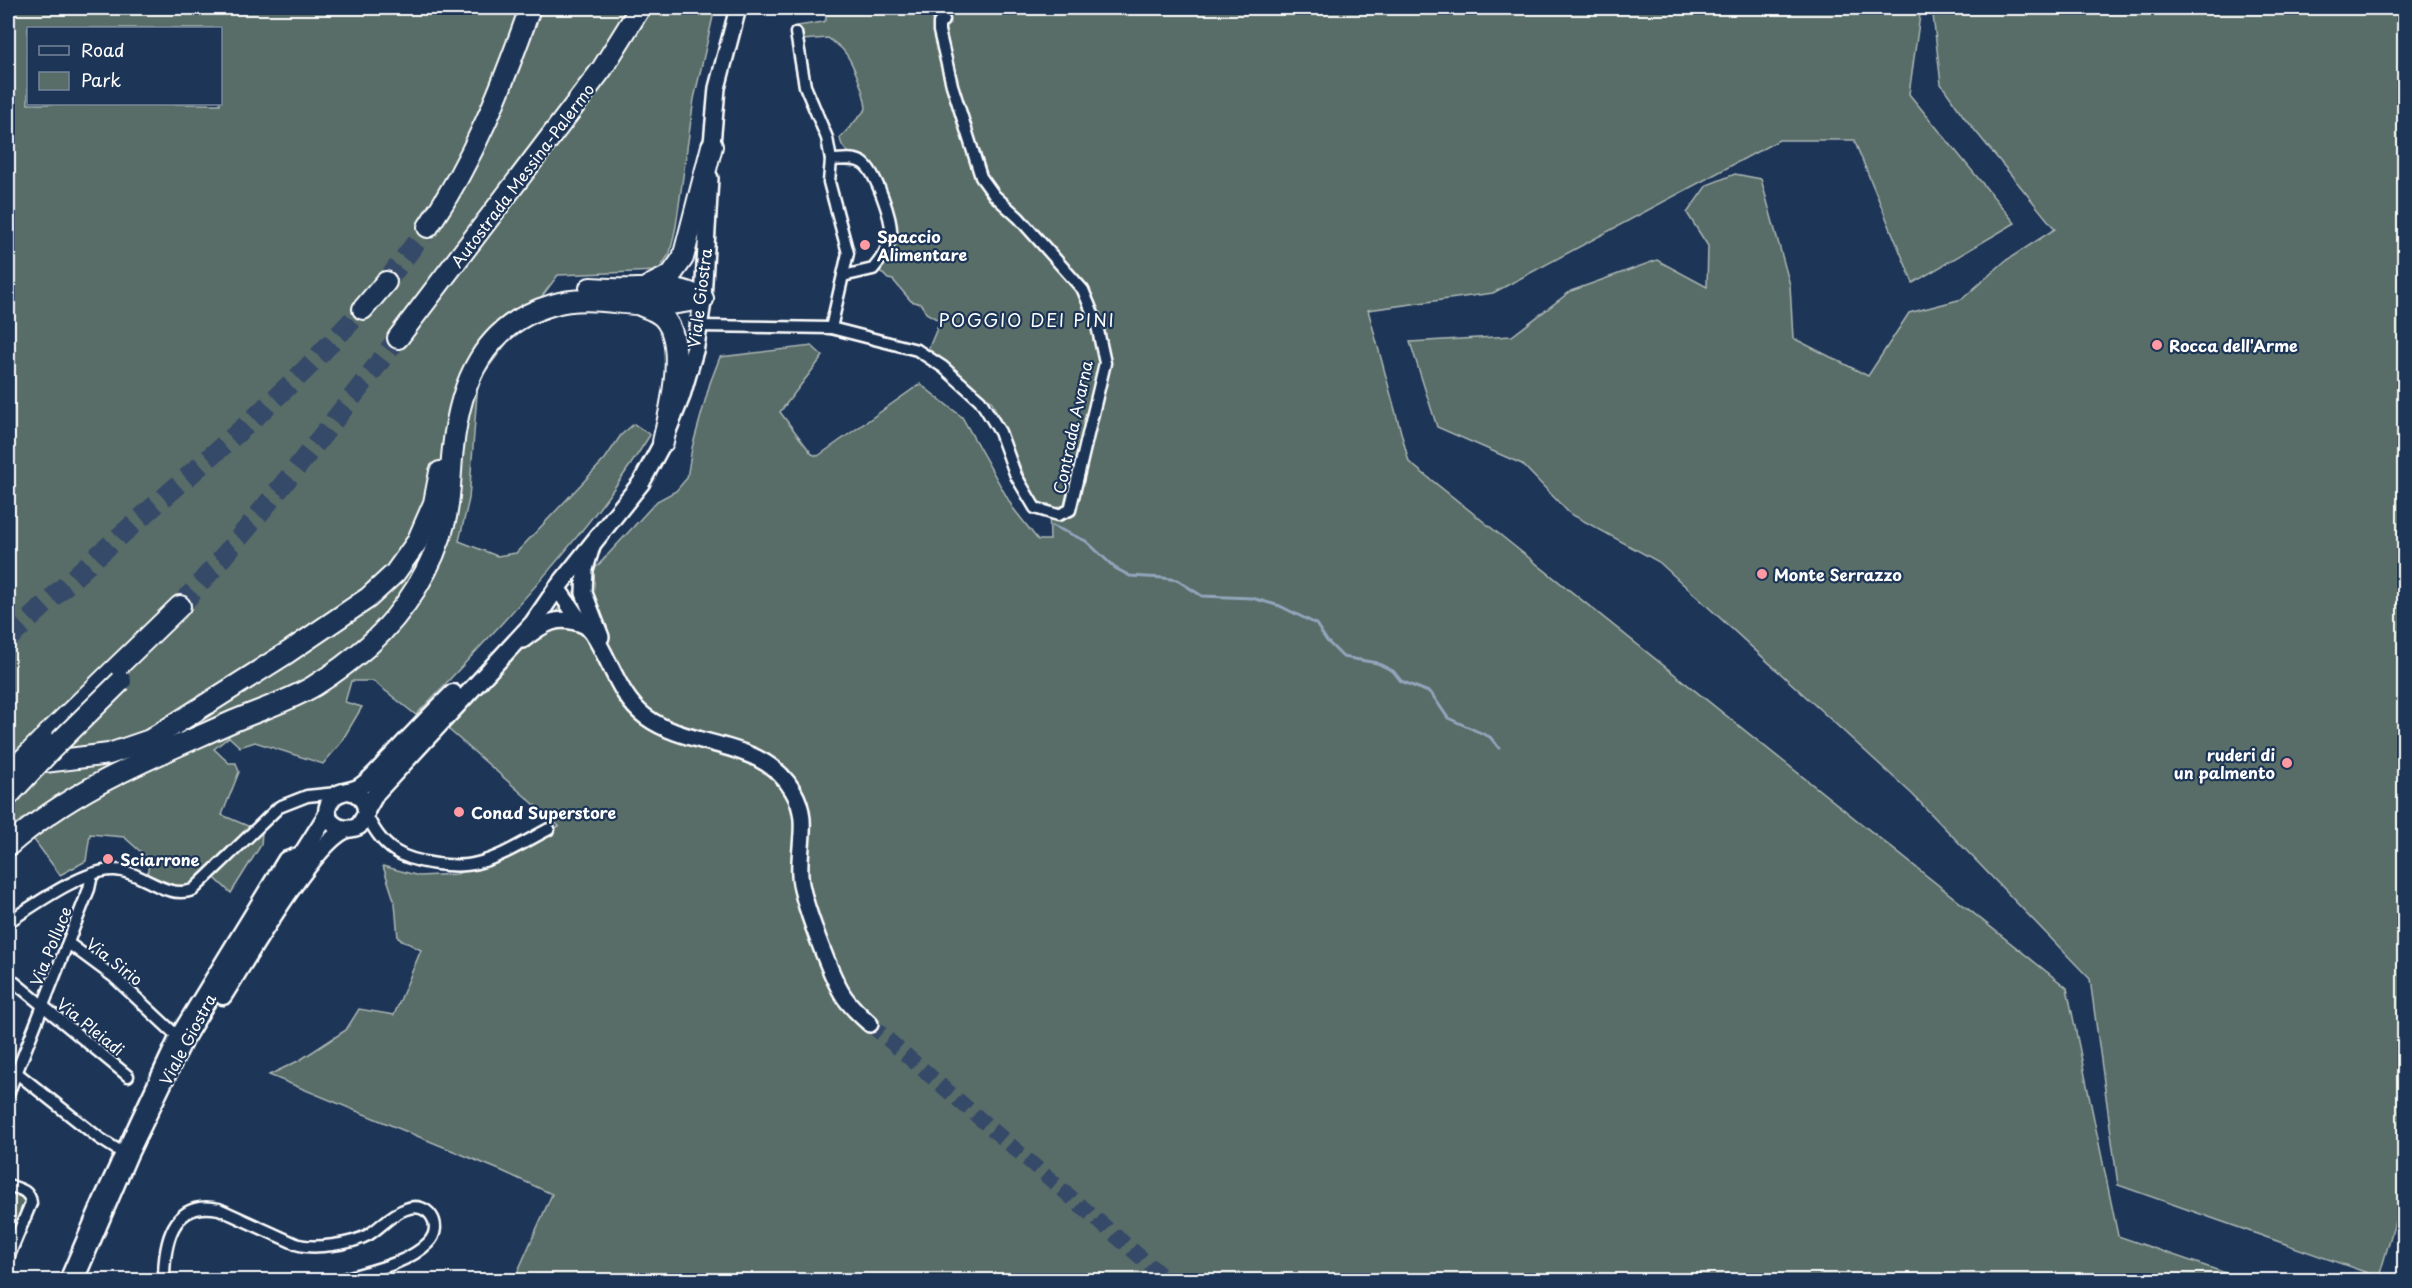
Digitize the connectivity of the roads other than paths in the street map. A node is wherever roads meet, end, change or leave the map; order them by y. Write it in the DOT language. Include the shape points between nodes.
graph roads {
  1 [pos="530,8"];
  2 [pos="640,8"];
  3 [pos="738,8"];
  4 [pos="944,20"];
  5 [pos="796,33"];
  6 [pos="712,147"];
  7 [pos="831,160"];
  8 [pos="428,227"];
  9 [pos="843,276"];
  10 [pos="386,282"];
  11 [pos="637,297"];
  12 [pos="702,298"];
  13 [pos="363,309"];
  14 [pos="699,326"];
  15 [pos="831,328"];
  16 [pos="398,338"];
  17 [pos="663,442"];
  18 [pos="447,448"];
  19 [pos="592,546"];
  20 [pos="557,588"];
  21 [pos="588,608"];
  22 [pos="175,610"];
  23 [pos="584,625"];
  24 [pos="608,660"];
  25 [pos="495,663"];
  26 [pos="112,681"];
  27 [pos="8,767"];
  28 [pos="8,775"];
  29 [pos="344,792"];
  30 [pos="8,796"];
  31 [pos="307,796"];
  32 [pos="328,812"];
  33 [pos="366,812"];
  34 [pos="32,825"];
  35 [pos="549,829"];
  36 [pos="349,830"];
  37 [pos="8,832"];
  38 [pos="381,839"];
  39 [pos="8,846"];
  40 [pos="304,851"];
  41 [pos="92,875"];
  42 [pos="8,922"];
  43 [pos="68,943"];
  44 [pos="8,977"];
  45 [pos="42,1006"];
  46 [pos="870,1024"];
  47 [pos="176,1035"];
  48 [pos="12,1069"];
  49 [pos="128,1076"];
  50 [pos="8,1094"];
  51 [pos="121,1152"];
  52 [pos="8,1185"];
  53 [pos="8,1258"];
  54 [pos="65,1281"];
  55 [pos="75,1281"];
  56 [pos="86,1281"];
  57 [pos="164,1281"];
  58 [pos="340,1281"];
  1 -- 8 [label="highway" via="485,126"];
  2 -- 16 [label="highway, Autostrada Messina-Palermo" via="607,61"];
  3 -- 6 [label="main road, Viale Giostra" via="717,88"];
  4 -- 15 [label="street, Contrada Avarna" via="939,22 939,31 981,177 1083,290 1096,321 1105,363 1070,510 1058,515 1035,508 1016,476 1000,432 980,400 943,367 917,350"];
  5 -- 7 [label="street" via="805,86 823,125"];
  6 -- 11 [label="highway" via="683,258 664,280"];
  6 -- 12 [label="main road, Viale Giostra"];
  7 -- 9 [label="street" via="829,182 848,253"];
  7 -- 9 [label="street" via="855,160 867,166 879,188 891,231 873,268"];
  9 -- 15 [label="street"];
  10 -- 13 [label="highway"];
  11 -- 12 [label="highway" via="660,305"];
  11 -- 17 [label="highway" via="663,318 675,340 672,399"];
  11 -- 18 [label="highway" via="582,287 530,299 507,312 482,335 455,377 445,410"];
  12 -- 14 [label="main road, Viale Giostra"];
  14 -- 15 [label="street"];
  14 -- 17 [label="main road, Viale Giostra" via="689,373"];
  17 -- 19 [label="main road, Viale Giostra" via="641,483"];
  18 -- 27 [label="highway" via="425,528 410,553 377,591 287,653 141,744 109,754"];
  18 -- 34 [label="highway" via="448,506 436,548 409,598 369,645 314,686 105,778"];
  19 -- 20 [label="main road, Viale Giostra"];
  19 -- 21 [label="main road" via="584,584"];
  20 -- 21 [label="main road" via="578,596"];
  20 -- 23 [label="main road"];
  20 -- 25 [label="main road, Viale Giostra" via="533,623"];
  20 -- 29 [label="main road, Viale Giostra" via="526,614 371,778"];
  21 -- 24 [label="main road"];
  22 -- 26 [label="highway" via="142,652"];
  23 -- 24 [label="main road"];
  23 -- 25 [label="main road" via="556,620 529,635"];
  24 -- 46 [label="main road" via="624,693 647,718 668,729 755,757 773,767 787,782 798,799 803,819 800,878 805,901 839,989"];
  25 -- 33 [label="main road, Viale Giostra" via="376,793"];
  26 -- 28 [label="highway, bridge" via="75,708"];
  26 -- 30 [label="highway, bridge"];
  29 -- 31 [label="street"];
  29 -- 32 [label="main road" via="331,800"];
  29 -- 33 [label="main road" via="363,800"];
  31 -- 32 [label="street" via="319,800"];
  31 -- 41 [label="street" via="275,810 206,880 188,892 171,891 117,870"];
  32 -- 36 [label="main road" via="334,825"];
  32 -- 40 [label="main road, Viale Giostra"];
  33 -- 36 [label="main road" via="359,826"];
  33 -- 38 [label="street"];
  34 -- 37 [label="highway"];
  34 -- 39 [label="highway"];
  35 -- 38 [label="street" via="466,866 410,858"];
  36 -- 38 [label="street"];
  36 -- 56 [label="main road, Viale Giostra" via="338,833 297,882 212,1012 137,1161"];
  40 -- 47 [label="street" via="284,858"];
  40 -- 55 [label="main road, Viale Giostra" via="275,887 184,1040 128,1156"];
  41 -- 42 [label="street" via="59,890"];
  41 -- 43 [label="street, Via Polluce"];
  43 -- 45 [label="street, Via Polluce"];
  43 -- 47 [label="street, Via Sirio" via="114,977"];
  44 -- 45 [label="street, Via Pleiadi"];
  45 -- 48 [label="street, Via Polluce"];
  45 -- 49 [label="street, Via Pleiadi"];
  47 -- 51 [label="street"];
  48 -- 50 [label="street, Via Polluce"];
  48 -- 51 [label="street"];
  51 -- 54 [label="street"];
  52 -- 53 [label="street" via="27,1192 31,1200"];
  57 -- 58 [label="street" via="171,1232 184,1215 200,1207 226,1211 308,1246 360,1239 408,1208 420,1207 431,1214 435,1232 421,1249"];
}
